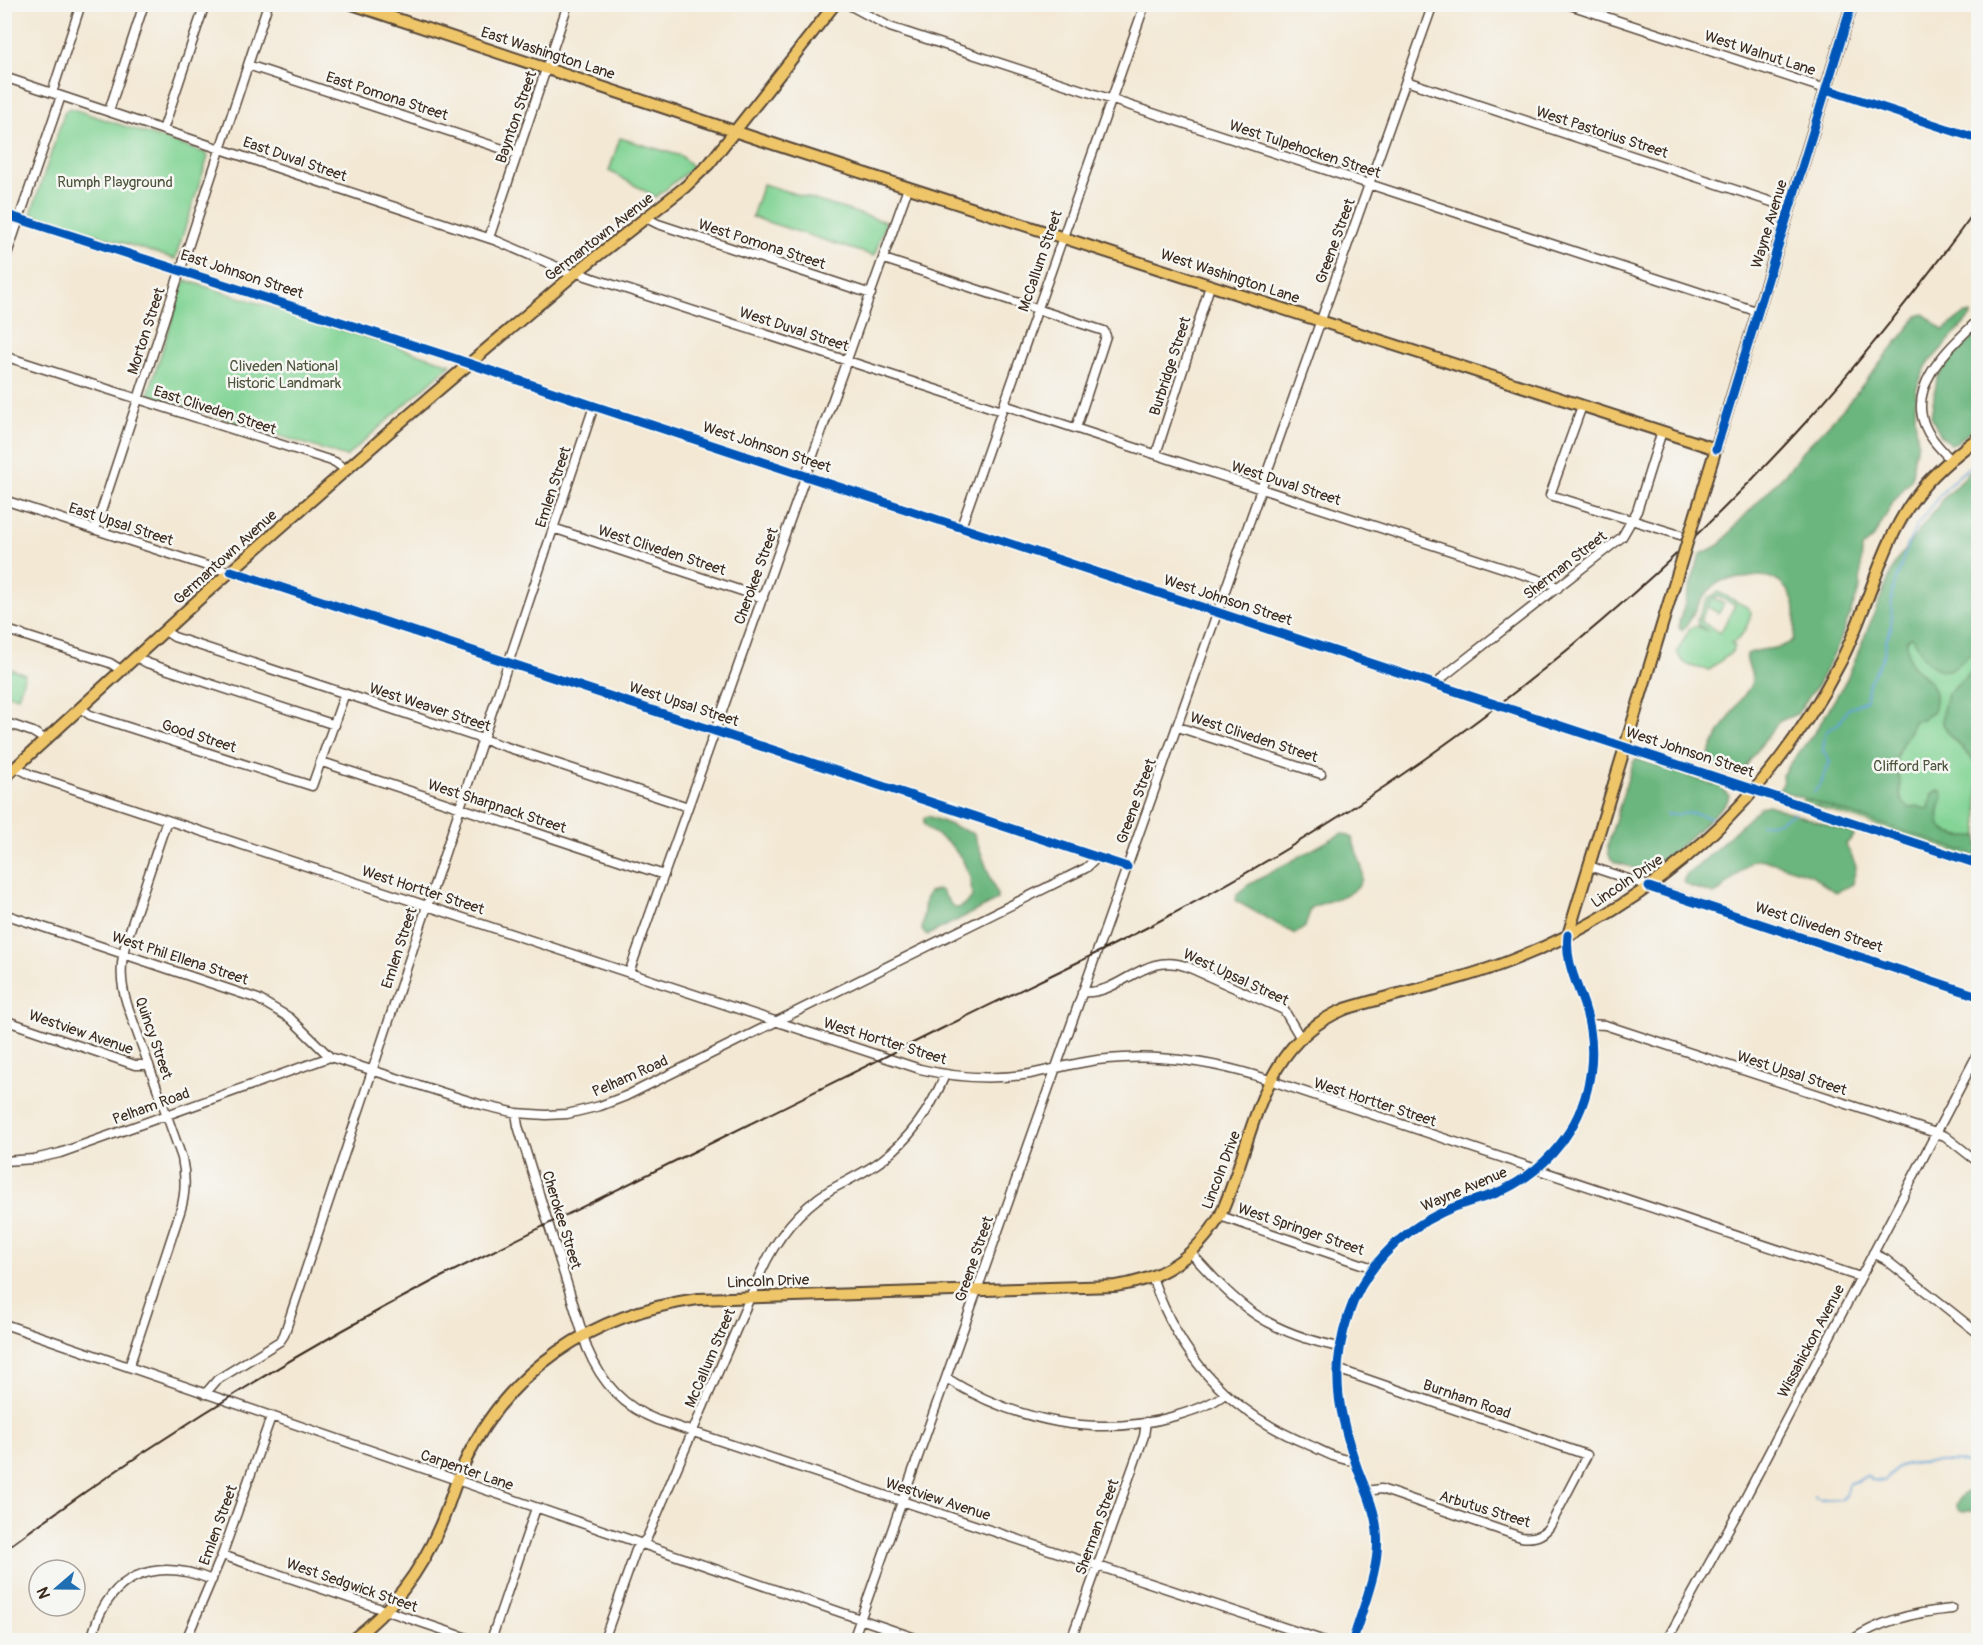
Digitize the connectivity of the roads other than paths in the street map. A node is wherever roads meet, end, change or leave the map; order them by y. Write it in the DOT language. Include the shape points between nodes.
graph roads {
  1 [pos="81,4"];
  2 [pos="144,4"];
  3 [pos="205,4"];
  4 [pos="268,4"];
  5 [pos="352,4"];
  6 [pos="568,4"];
  7 [pos="835,4"];
  8 [pos="847,4"];
  9 [pos="1145,4"];
  10 [pos="1433,4"];
  11 [pos="1567,4"];
  12 [pos="1852,4"];
  13 [pos="248,64"];
  14 [pos="546,69"];
  15 [pos="4,77"];
  16 [pos="1406,81"];
  17 [pos="1826,89"];
  18 [pos="51,93"];
  19 [pos="62,96"];
  20 [pos="1112,100"];
  21 [pos="109,111"];
  22 [pos="163,130"];
  23 [pos="735,132"];
  24 [pos="1978,139"];
  25 [pos="221,148"];
  26 [pos="518,154"];
  27 [pos="1369,184"];
  28 [pos="909,188"];
  29 [pos="1790,208"];
  30 [pos="4,214"];
  31 [pos="646,218"];
  32 [pos="19,219"];
  33 [pos="489,238"];
  34 [pos="1063,238"];
  35 [pos="884,259"];
  36 [pos="4,263"];
  37 [pos="181,270"];
  38 [pos="575,273"];
  39 [pos="1210,286"];
  40 [pos="871,294"];
  41 [pos="1038,309"];
  42 [pos="1758,312"];
  43 [pos="1978,320"];
  44 [pos="1320,321"];
  45 [pos="4,356"];
  46 [pos="847,361"];
  47 [pos="469,364"];
  48 [pos="138,399"];
  49 [pos="594,406"];
  50 [pos="1582,406"];
  51 [pos="1003,408"];
  52 [pos="1076,428"];
  53 [pos="1662,431"];
  54 [pos="1978,438"];
  55 [pos="1716,449"];
  56 [pos="1156,454"];
  57 [pos="1950,459"];
  58 [pos="346,470"];
  59 [pos="806,476"];
  60 [pos="1261,489"];
  61 [pos="4,500"];
  62 [pos="1633,520"];
  63 [pos="962,527"];
  64 [pos="553,528"];
  65 [pos="95,530"];
  66 [pos="1680,535"];
  67 [pos="231,571"];
  68 [pos="1558,588"];
  69 [pos="763,598"];
  70 [pos="1218,612"];
  71 [pos="4,629"];
  72 [pos="165,631"];
  73 [pos="136,657"];
  74 [pos="508,662"];
  75 [pos="121,670"];
  76 [pos="1437,685"];
  77 [pos="345,693"];
  78 [pos="80,708"];
  79 [pos="4,723"];
  80 [pos="335,725"];
  81 [pos="1178,727"];
  82 [pos="715,731"];
  83 [pos="482,739"];
  84 [pos="46,740"];
  85 [pos="1625,747"];
  86 [pos="322,762"];
  87 [pos="16,768"];
  88 [pos="1321,774"];
  89 [pos="4,778"];
  90 [pos="1756,790"];
  91 [pos="459,807"];
  92 [pos="688,807"];
  93 [pos="167,820"];
  94 [pos="1098,857"];
  95 [pos="1978,864"];
  96 [pos="1589,866"];
  97 [pos="1127,867"];
  98 [pos="664,876"];
  99 [pos="1650,887"];
  100 [pos="427,906"];
  101 [pos="4,914"];
  102 [pos="1568,935"];
  103 [pos="123,953"];
  104 [pos="629,973"];
  105 [pos="1083,992"];
  106 [pos="1978,996"];
  107 [pos="4,1020"];
  108 [pos="776,1021"];
  109 [pos="1589,1024"];
  110 [pos="1300,1037"];
  111 [pos="1978,1053"];
  112 [pos="330,1057"];
  113 [pos="149,1065"];
  114 [pos="1055,1068"];
  115 [pos="373,1069"];
  116 [pos="945,1075"];
  117 [pos="1269,1081"];
  118 [pos="516,1113"];
  119 [pos="166,1115"];
  120 [pos="1936,1134"];
  121 [pos="4,1161"];
  122 [pos="1978,1162"];
  123 [pos="1536,1169"];
  124 [pos="1220,1216"];
  125 [pos="1191,1253"];
  126 [pos="1873,1253"];
  127 [pos="1373,1268"];
  128 [pos="1152,1277"];
  129 [pos="1860,1277"];
  130 [pos="977,1290"];
  131 [pos="751,1297"];
  132 [pos="4,1324"];
  133 [pos="1978,1333"];
  134 [pos="583,1335"];
  135 [pos="1340,1347"];
  136 [pos="129,1367"];
  137 [pos="1337,1370"];
  138 [pos="946,1378"];
  139 [pos="205,1394"];
  140 [pos="1225,1394"];
  141 [pos="271,1417"];
  142 [pos="1146,1422"];
  143 [pos="693,1432"];
  144 [pos="1587,1455"];
  145 [pos="1355,1461"];
  146 [pos="456,1480"];
  147 [pos="1366,1491"];
  148 [pos="902,1501"];
  149 [pos="536,1508"];
  150 [pos="641,1544"];
  151 [pos="222,1555"];
  152 [pos="1098,1566"];
  153 [pos="212,1580"];
  154 [pos="1952,1609"];
  155 [pos="385,1611"];
  156 [pos="860,1620"];
  157 [pos="91,1641"];
  158 [pos="186,1641"];
  159 [pos="352,1641"];
  160 [pos="473,1641"];
  161 [pos="491,1641"];
  162 [pos="604,1641"];
  163 [pos="853,1641"];
  164 [pos="921,1641"];
  165 [pos="1071,1641"];
  166 [pos="1322,1641"];
  167 [pos="1353,1641"];
  168 [pos="1667,1641"];
  169 [pos="1852,1641"];
  1 -- 18 [label="street"];
  2 -- 21 [label="street"];
  3 -- 22 [label="street"];
  4 -- 13 [label="street, Morton Street"];
  5 -- 14 [label="main road, East Washington Lane"];
  6 -- 14 [label="street, Baynton Street"];
  7 -- 23 [label="main road, Germantown Avenue"];
  8 -- 20 [label="street, West Tulpehocken Street" via="890,27"];
  9 -- 20 [label="street, McCallum Street"];
  10 -- 16 [label="street, Greene Street"];
  11 -- 17 [label="street, West Walnut Lane"];
  12 -- 17 [label="main road, Wayne Avenue"];
  13 -- 25 [label="street, Morton Street"];
  13 -- 26 [label="street, East Pomona Street"];
  14 -- 23 [label="main road, East Washington Lane"];
  14 -- 26 [label="street, Baynton Street"];
  15 -- 18 [label="street, East Duval Street"];
  16 -- 27 [label="street, Greene Street"];
  16 -- 29 [label="street, West Pastorius Street"];
  17 -- 24 [label="street, West Walnut Lane"];
  17 -- 29 [label="main road, Wayne Avenue"];
  18 -- 19 [label="street, East Duval Street"];
  19 -- 21 [label="street, East Duval Street"];
  19 -- 32 [label="street"];
  20 -- 27 [label="street, West Tulpehocken Street"];
  20 -- 34 [label="street, McCallum Street"];
  21 -- 22 [label="street, East Duval Street"];
  22 -- 25 [label="street, East Duval Street"];
  23 -- 28 [label="main road, West Washington Lane"];
  23 -- 31 [label="main road, Germantown Avenue" via="697,177"];
  25 -- 33 [label="street, East Duval Street"];
  25 -- 37 [label="street, Morton Street"];
  26 -- 33 [label="street, Baynton Street"];
  27 -- 42 [label="street, West Tulpehocken Street"];
  27 -- 44 [label="street, Greene Street"];
  28 -- 34 [label="main road, West Washington Lane"];
  28 -- 35 [label="street, Cherokee Street"];
  29 -- 42 [label="main road, Wayne Avenue"];
  30 -- 32 [label="street, East Johnson Street"];
  31 -- 38 [label="main road, Germantown Avenue"];
  31 -- 40 [label="street, West Pomona Street"];
  32 -- 36 [label="street"];
  32 -- 37 [label="street, East Johnson Street"];
  33 -- 38 [label="street, East Duval Street"];
  34 -- 39 [label="main road, West Washington Lane"];
  34 -- 41 [label="street, McCallum Street"];
  35 -- 40 [label="street, Cherokee Street"];
  35 -- 41 [label="street"];
  37 -- 47 [label="street, East Johnson Street"];
  37 -- 48 [label="street, Morton Street"];
  38 -- 46 [label="street, West Duval Street"];
  38 -- 47 [label="main road, Germantown Avenue"];
  39 -- 44 [label="main road, West Washington Lane"];
  39 -- 56 [label="street, Burbridge Street"];
  40 -- 46 [label="street, Cherokee Street"];
  41 -- 51 [label="street, McCallum Street"];
  41 -- 52 [label="street" via="1106,333"];
  42 -- 55 [label="main road, Wayne Avenue"];
  43 -- 57 [label="street" via="1938,363 1923,394 1924,425"];
  44 -- 50 [label="main road, West Washington Lane"];
  44 -- 60 [label="street, Greene Street"];
  45 -- 48 [label="street, East Cliveden Street"];
  46 -- 51 [label="street, West Duval Street"];
  46 -- 59 [label="street, Cherokee Street"];
  47 -- 49 [label="street, West Johnson Street"];
  47 -- 58 [label="main road, Germantown Avenue"];
  48 -- 58 [label="street, East Cliveden Street" via="335,462"];
  48 -- 65 [label="street, Morton Street"];
  49 -- 59 [label="street, West Johnson Street"];
  49 -- 64 [label="street, Emlen Street"];
  50 -- 53 [label="main road, West Washington Lane"];
  50 -- 62 [label="street" via="1550,495"];
  51 -- 52 [label="street, West Duval Street"];
  51 -- 63 [label="street, McCallum Street"];
  52 -- 56 [label="street, West Duval Street"];
  53 -- 55 [label="main road, West Washington Lane"];
  53 -- 62 [label="street, Sherman Street"];
  54 -- 57 [label="main road, Lincoln Drive"];
  55 -- 85 [label="main road, Wayne Avenue, bridge"];
  56 -- 60 [label="street, West Duval Street"];
  57 -- 90 [label="main road, Lincoln Drive" via="1926,483 1900,520 1832,679 1802,729"];
  58 -- 67 [label="main road, Germantown Avenue"];
  59 -- 63 [label="street, West Johnson Street"];
  59 -- 69 [label="street, Cherokee Street"];
  60 -- 68 [label="street, West Duval Street"];
  60 -- 70 [label="street, Greene Street"];
  61 -- 65 [label="street, East Upsal Street"];
  62 -- 66 [label="street"];
  62 -- 68 [label="street, Sherman Street" via="1615,543"];
  63 -- 70 [label="street, West Johnson Street"];
  64 -- 69 [label="street, West Cliveden Street"];
  64 -- 74 [label="street, Emlen Street"];
  65 -- 67 [label="street, East Upsal Street"];
  67 -- 72 [label="main road, Germantown Avenue"];
  67 -- 74 [label="street, West Upsal Street"];
  68 -- 76 [label="street, Sherman Street"];
  69 -- 82 [label="street, Cherokee Street"];
  70 -- 76 [label="street, West Johnson Street"];
  70 -- 81 [label="street, Greene Street"];
  71 -- 75 [label="street"];
  72 -- 73 [label="main road, Germantown Avenue"];
  72 -- 77 [label="street, West Weaver Street"];
  73 -- 75 [label="main road, Germantown Avenue"];
  73 -- 80 [label="street"];
  74 -- 82 [label="street, West Upsal Street"];
  74 -- 83 [label="street, Emlen Street"];
  75 -- 78 [label="main road, Germantown Avenue"];
  76 -- 85 [label="street, West Johnson Street, bridge"];
  77 -- 80 [label="street"];
  77 -- 83 [label="street, West Weaver Street"];
  78 -- 84 [label="main road, Germantown Avenue"];
  78 -- 86 [label="street, Good Street" via="90,715 312,786"];
  79 -- 84 [label="street"];
  80 -- 86 [label="street"];
  81 -- 88 [label="street, West Cliveden Street"];
  81 -- 97 [label="street, Greene Street"];
  82 -- 92 [label="street, Cherokee Street"];
  82 -- 94 [label="street, West Upsal Street"];
  83 -- 91 [label="street, Emlen Street"];
  83 -- 92 [label="street, West Weaver Street"];
  84 -- 87 [label="main road, Germantown Avenue"];
  85 -- 90 [label="street, West Johnson Street"];
  85 -- 96 [label="main road, Wayne Avenue"];
  86 -- 91 [label="street, West Sharpnack Street"];
  87 -- 89 [label="main road, Germantown Avenue"];
  87 -- 93 [label="street, West Hortter Street"];
  90 -- 95 [label="street, West Johnson Street"];
  90 -- 99 [label="main road, Lincoln Drive" via="1708,839"];
  91 -- 98 [label="street, West Sharpnack Street"];
  91 -- 100 [label="street, Emlen Street"];
  92 -- 98 [label="street, Cherokee Street"];
  93 -- 100 [label="street, West Hortter Street"];
  93 -- 103 [label="street, Quincy Street"];
  94 -- 97 [label="street, West Upsal Street"];
  94 -- 108 [label="street, Pelham Road" via="1086,868"];
  96 -- 99 [label="street, West Cliveden Street"];
  96 -- 102 [label="main road, Wayne Avenue"];
  97 -- 105 [label="street, Greene Street"];
  98 -- 104 [label="street, Cherokee Street"];
  99 -- 102 [label="main road, Lincoln Drive"];
  99 -- 106 [label="street, West Cliveden Street"];
  100 -- 104 [label="street, West Hortter Street"];
  100 -- 115 [label="street, Emlen Street"];
  101 -- 103 [label="street, West Phil Ellena Street"];
  102 -- 109 [label="street, Wayne Avenue" via="1568,958"];
  102 -- 110 [label="main road, Lincoln Drive" via="1475,974 1345,1009"];
  103 -- 112 [label="street, West Phil Ellena Street" via="269,1004 290,1018"];
  103 -- 113 [label="street, Quincy Street" via="122,987"];
  104 -- 108 [label="street, West Hortter Street"];
  105 -- 110 [label="street, West Upsal Street" via="1099,990 1153,965 1173,962 1284,1010"];
  105 -- 114 [label="street, Greene Street"];
  107 -- 113 [label="street, Westview Avenue" via="135,1065"];
  108 -- 116 [label="street, West Hortter Street"];
  108 -- 118 [label="street, Pelham Road" via="600,1106 567,1114"];
  109 -- 120 [label="street, West Upsal Street" via="1605,1025"];
  109 -- 123 [label="street, Wayne Avenue" via="1591,1064 1584,1100 1566,1135"];
  110 -- 117 [label="main road, Lincoln Drive"];
  111 -- 120 [label="street, Wissahickon Avenue"];
  112 -- 115 [label="street, Pelham Road"];
  112 -- 119 [label="street, Pelham Road"];
  113 -- 119 [label="street, Quincy Street"];
  114 -- 116 [label="street, West Hortter Street" via="1006,1077"];
  114 -- 117 [label="street, West Hortter Street" via="1106,1059 1161,1058 1213,1064"];
  114 -- 130 [label="street, Greene Street"];
  115 -- 118 [label="street, Pelham Road" via="482,1106"];
  115 -- 139 [label="street, Emlen Street" via="284,1335 213,1383"];
  116 -- 131 [label="street, McCallum Street" via="926,1111 903,1141 867,1171 823,1195 788,1227 769,1256"];
  117 -- 123 [label="street, West Hortter Street"];
  117 -- 124 [label="main road, Lincoln Drive"];
  118 -- 134 [label="street, Cherokee Street"];
  119 -- 121 [label="street, Pelham Road" via="60,1153"];
  119 -- 136 [label="street, Quincy Street" via="184,1168 184,1198"];
  120 -- 122 [label="street, West Upsal Street" via="1948,1138"];
  120 -- 126 [label="street, Wissahickon Avenue"];
  123 -- 127 [label="street, Wayne Avenue" via="1510,1187 1424,1221"];
  123 -- 129 [label="street, West Hortter Street"];
  124 -- 125 [label="main road, Lincoln Drive"];
  124 -- 127 [label="street, West Springer Street"];
  125 -- 128 [label="main road, Lincoln Drive"];
  125 -- 135 [label="street" via="1227,1293 1258,1318 1297,1336"];
  126 -- 129 [label="street, Wissahickon Avenue"];
  126 -- 133 [label="street"];
  127 -- 135 [label="street, Wayne Avenue" via="1349,1313"];
  128 -- 130 [label="main road, Lincoln Drive" via="1115,1286"];
  128 -- 140 [label="street" via="1180,1340"];
  129 -- 168 [label="street, Wissahickon Avenue"];
  130 -- 131 [label="main road, Lincoln Drive"];
  130 -- 138 [label="street, Greene Street"];
  131 -- 134 [label="main road, Lincoln Drive" via="658,1305"];
  131 -- 143 [label="street, McCallum Street"];
  132 -- 136 [label="street, Carpenter Lane"];
  134 -- 143 [label="street, Westview Avenue" via="596,1368 622,1401 647,1416"];
  134 -- 146 [label="main road, Lincoln Drive" via="545,1361 509,1395 478,1437"];
  135 -- 137 [label="street, Wayne Avenue"];
  136 -- 139 [label="street, Carpenter Lane"];
  137 -- 144 [label="street, Burnham Road"];
  137 -- 145 [label="street, Wayne Avenue" via="1341,1417"];
  138 -- 142 [label="street" via="998,1406 1047,1420 1099,1426"];
  138 -- 148 [label="street, Greene Street"];
  139 -- 141 [label="street, Carpenter Lane"];
  140 -- 142 [label="street" via="1197,1409"];
  140 -- 145 [label="street" via="1279,1432 1337,1458"];
  141 -- 146 [label="street, Carpenter Lane"];
  141 -- 151 [label="street, Emlen Street"];
  142 -- 152 [label="street, Sherman Street"];
  143 -- 148 [label="street, Westview Avenue"];
  143 -- 150 [label="street, McCallum Street"];
  144 -- 147 [label="street, Arbutus Street" via="1550,1526 1532,1538 1381,1489"];
  145 -- 147 [label="street, Wayne Avenue"];
  146 -- 149 [label="street, Carpenter Lane"];
  146 -- 155 [label="main road, Lincoln Drive" via="424,1559"];
  147 -- 167 [label="street, Wayne Avenue" via="1377,1531 1377,1555"];
  148 -- 152 [label="street, Westview Avenue"];
  148 -- 156 [label="street, Greene Street"];
  149 -- 150 [label="street, Carpenter Lane"];
  149 -- 161 [label="street"];
  150 -- 156 [label="street, Carpenter Lane"];
  150 -- 162 [label="street, McCallum Street"];
  151 -- 153 [label="street, Emlen Street"];
  151 -- 155 [label="street, West Sedgwick Street"];
  152 -- 165 [label="street, Sherman Street"];
  152 -- 166 [label="street, Westview Avenue"];
  153 -- 157 [label="street" via="172,1569 134,1578 106,1604"];
  153 -- 158 [label="street, Emlen Street"];
  154 -- 169 [label="street" via="1892,1621"];
  155 -- 159 [label="main road, Lincoln Drive"];
  155 -- 160 [label="street, West Sedgwick Street"];
  156 -- 163 [label="street, Greene Street"];
  156 -- 164 [label="street, Carpenter Lane"];
}
